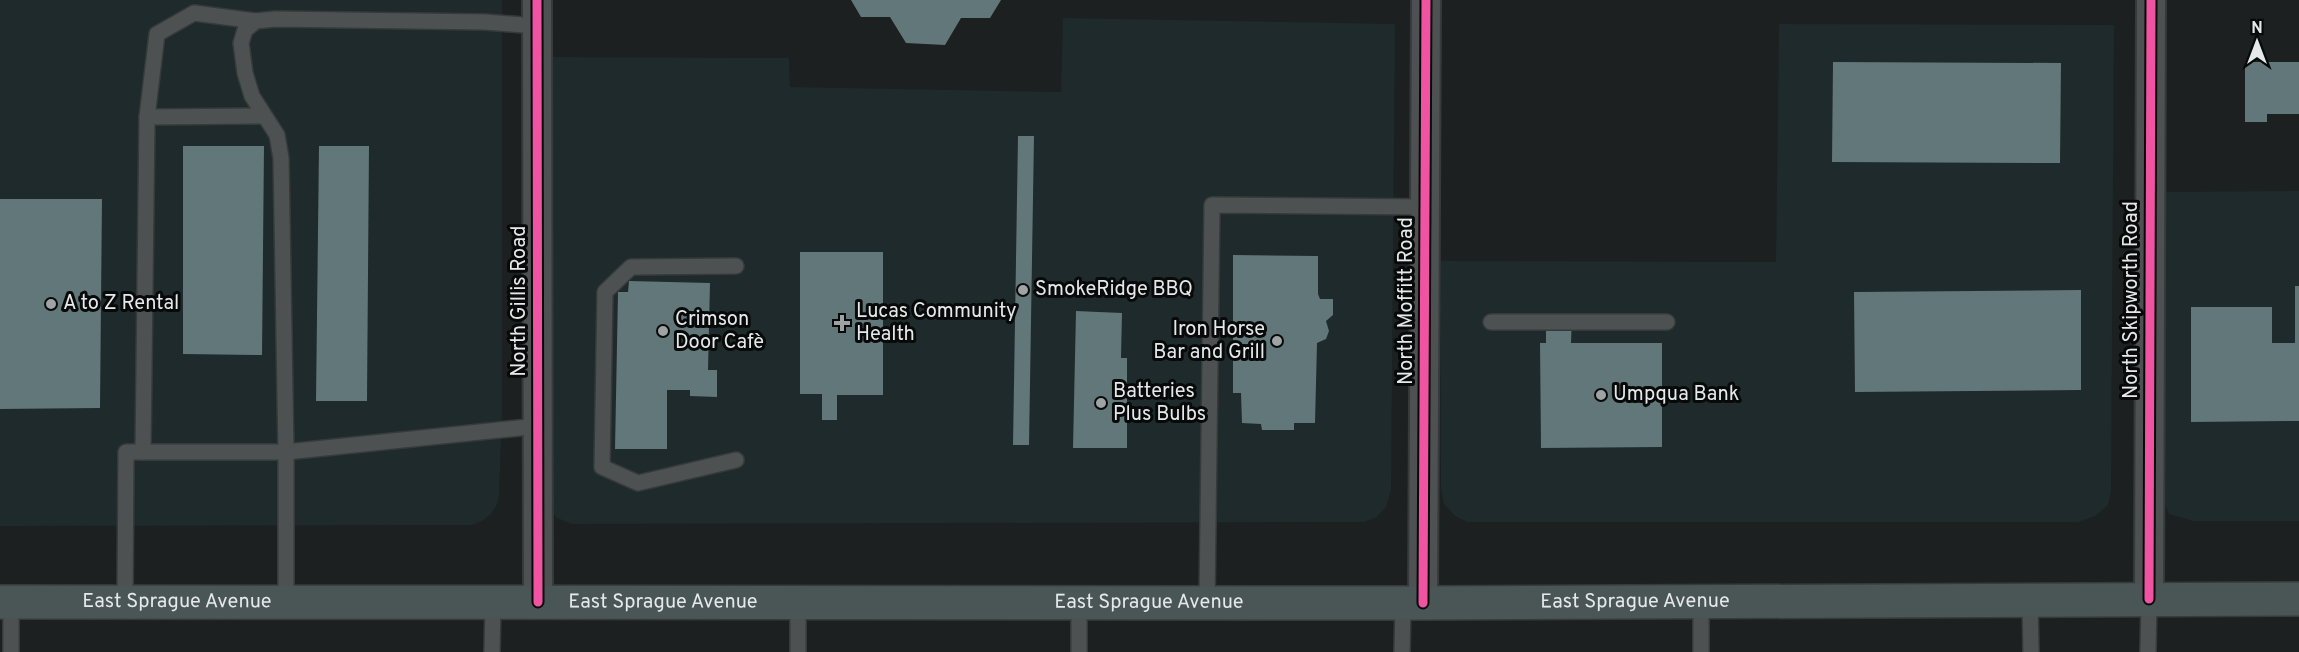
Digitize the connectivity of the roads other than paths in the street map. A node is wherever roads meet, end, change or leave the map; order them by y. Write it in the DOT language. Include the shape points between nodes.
graph roads {
  1 [pos="1426,0"];
  2 [pos="2151,0"];
  3 [pos="537,13"];
  4 [pos="256,21"];
  5 [pos="264,116"];
  6 [pos="147,117"];
  7 [pos="1425,207"];
  8 [pos="736,266"];
  9 [pos="1491,322"];
  10 [pos="1667,322"];
  11 [pos="538,426"];
  12 [pos="143,452"];
  13 [pos="286,452"];
  14 [pos="736,460"];
  15 [pos="2149,599"];
  16 [pos="2299,599"];
  17 [pos="2030,600"];
  18 [pos="1701,601"];
  19 [pos="6,602"];
  20 [pos="125,602"];
  21 [pos="286,602"];
  22 [pos="494,602"];
  23 [pos="538,602"];
  24 [pos="1079,602"];
  25 [pos="798,603"];
  26 [pos="1207,603"];
  27 [pos="1413,603"];
  28 [pos="11,652"];
  29 [pos="492,652"];
  30 [pos="798,652"];
  31 [pos="1079,652"];
  32 [pos="1402,652"];
  33 [pos="1701,652"];
  34 [pos="2031,652"];
  35 [pos="2148,652"];
  1 -- 7 [label="street, North Moffitt Road"];
  2 -- 15 [label="street, North Skipworth Road"];
  3 -- 4 [label="lane" via="484,22"];
  3 -- 11 [label="street, North Gillis Road"];
  4 -- 5 [label="lane" via="245,30 241,43 252,96"];
  4 -- 6 [label="lane" via="194,13 157,34"];
  5 -- 6 [label="lane"];
  5 -- 13 [label="lane" via="277,135 281,158"];
  6 -- 12 [label="lane"];
  7 -- 26 [label="lane" via="1212,205"];
  7 -- 27 [label="street, North Moffitt Road"];
  8 -- 14 [label="lane" via="631,267 605,292 602,467 638,483"];
  9 -- 10 [label="lane"];
  11 -- 13 [label="lane"];
  11 -- 23 [label="street, North Gillis Road"];
  12 -- 13 [label="lane"];
  12 -- 20 [label="lane" via="126,452"];
  13 -- 21 [label="lane"];
  15 -- 16 [label="main road, East Sprague Avenue"];
  15 -- 17 [label="main road, East Sprague Avenue"];
  15 -- 35 [label="lane"];
  17 -- 18 [label="main road, East Sprague Avenue"];
  17 -- 34 [label="lane"];
  18 -- 27 [label="main road, East Sprague Avenue"];
  18 -- 33 [label="lane"];
  19 -- 20 [label="main road, East Sprague Avenue"];
  19 -- 28 [label="lane"];
  20 -- 21 [label="main road, East Sprague Avenue"];
  21 -- 22 [label="main road, East Sprague Avenue"];
  22 -- 23 [label="main road, East Sprague Avenue"];
  22 -- 29 [label="lane"];
  23 -- 25 [label="main road, East Sprague Avenue"];
  24 -- 25 [label="main road, East Sprague Avenue"];
  24 -- 26 [label="main road, East Sprague Avenue"];
  24 -- 31 [label="lane"];
  25 -- 30 [label="lane"];
  26 -- 27 [label="main road, East Sprague Avenue"];
  27 -- 32 [label="lane"];
}
